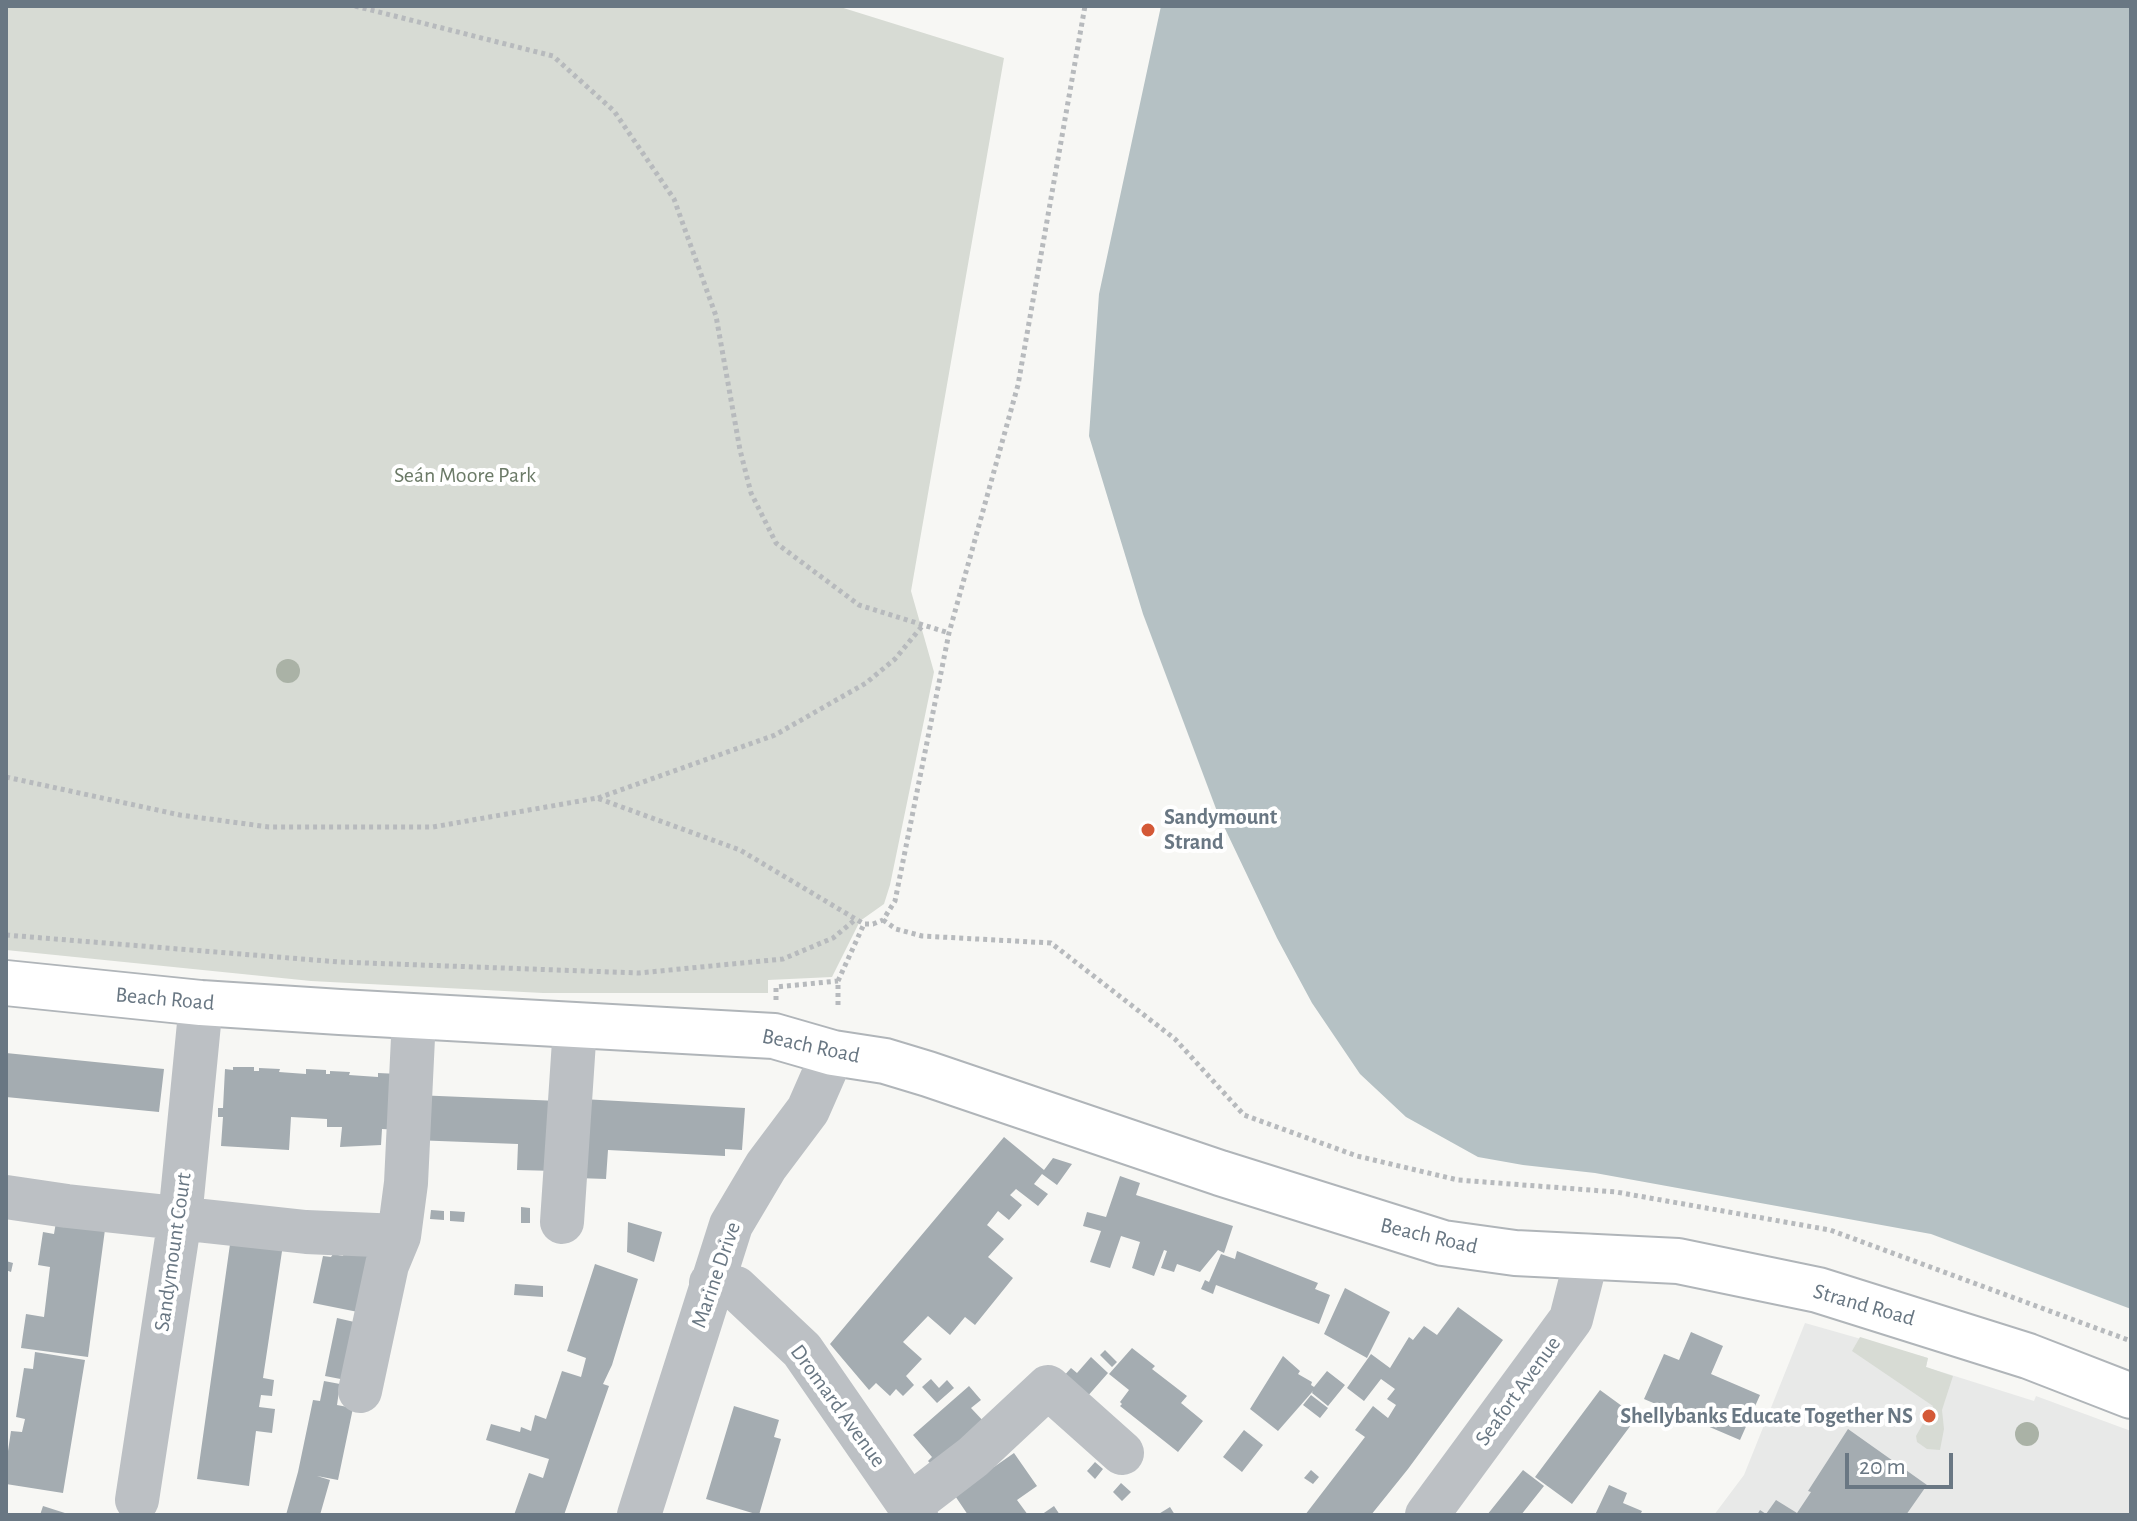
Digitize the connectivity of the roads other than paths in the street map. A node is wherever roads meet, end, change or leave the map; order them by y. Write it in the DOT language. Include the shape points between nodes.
graph roads {
  1 [pos="6,983"];
  2 [pos="201,1003"];
  3 [pos="414,1017"];
  4 [pos="575,1026"];
  5 [pos="833,1053"];
  6 [pos="6,1197"];
  7 [pos="180,1218"];
  8 [pos="562,1222"];
  9 [pos="399,1236"];
  10 [pos="1587,1256"];
  11 [pos="711,1283"];
  12 [pos="360,1391"];
  13 [pos="2131,1396"];
  14 [pos="1122,1453"];
  15 [pos="139,1509"];
  16 [pos="913,1510"];
  17 [pos="639,1515"];
  18 [pos="1427,1515"];
  1 -- 2 [label="main road, Beach Road"];
  2 -- 3 [label="main road, Beach Road"];
  2 -- 7 [label="street, Sandymount Court"];
  3 -- 4 [label="main road, Beach Road"];
  3 -- 9 [label="street"];
  4 -- 5 [label="main road, Beach Road" via="774,1036"];
  4 -- 8 [label="street"];
  5 -- 10 [label="main road, Beach Road" via="928,1074 1443,1243"];
  5 -- 11 [label="street, Marine Drive" via="808,1110 731,1225"];
  6 -- 7 [label="street"];
  7 -- 9 [label="street"];
  7 -- 15 [label="street, Sandymount Court"];
  9 -- 12 [label="street" via="387,1265"];
  10 -- 13 [label="main road, Strand Road" via="1678,1261 1818,1290 2028,1356"];
  10 -- 18 [label="street, Seafort Avenue" via="1571,1319"];
  11 -- 16 [label="street, Dromard Avenue" via="736,1288 802,1350"];
  11 -- 17 [label="street, Marine Drive"];
  14 -- 16 [label="street" via="1048,1387"];
}
